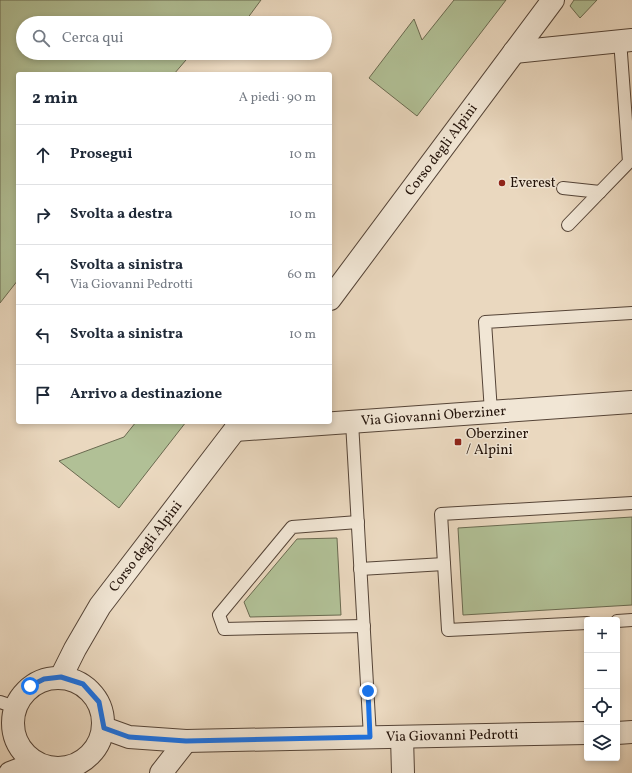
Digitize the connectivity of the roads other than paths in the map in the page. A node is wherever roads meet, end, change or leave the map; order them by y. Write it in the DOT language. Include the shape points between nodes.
graph roads {
  1 [pos="553,0"];
  2 [pos="626,40"];
  3 [pos="514,52"];
  4 [pos="563,188"];
  5 [pos="600,192"];
  6 [pos="568,226"];
  7 [pos="332,296"];
  8 [pos="632,313"];
  9 [pos="632,402"];
  10 [pos="491,412"];
  11 [pos="352,422"];
  12 [pos="332,423"];
  13 [pos="295,424"];
  14 [pos="238,426"];
  15 [pos="632,503"];
  16 [pos="358,522"];
  17 [pos="444,564"];
  18 [pos="360,569"];
  19 [pos="632,620"];
  20 [pos="620,621"];
  21 [pos="584,623"];
  22 [pos="364,626"];
  23 [pos="61,677"];
  24 [pos="7,715"];
  25 [pos="104,728"];
  26 [pos="632,732"];
  27 [pos="584,733"];
  28 [pos="620,733"];
  29 [pos="370,737"];
  30 [pos="402,737"];
  31 [pos="186,741"];
  32 [pos="50,769"];
  33 [pos="10,773"];
  34 [pos="161,773"];
  35 [pos="403,773"];
  1 -- 3 [label="street, Corso degli Alpini"];
  2 -- 3 [label="street"];
  2 -- 5 [label="lane" via="629,162"];
  3 -- 7 [label="street, Corso degli Alpini"];
  4 -- 5 [label="lane"];
  5 -- 6 [label="lane"];
  8 -- 10 [label="lane" via="485,322"];
  9 -- 10 [label="street, Via Giovanni Oberziner"];
  10 -- 11 [label="street, Via Giovanni Oberziner"];
  11 -- 12 [label="street, Via Giovanni Oberziner"];
  11 -- 16 [label="lane"];
  13 -- 14 [label="street, Via Giovanni Oberziner"];
  14 -- 23 [label="street, Corso degli Alpini" via="100,606"];
  15 -- 17 [label="lane" via="441,514"];
  16 -- 18 [label="lane"];
  16 -- 22 [label="lane" via="292,527 219,615 224,629"];
  17 -- 18 [label="lane"];
  17 -- 21 [label="lane" via="448,630"];
  18 -- 22 [label="lane"];
  19 -- 20 [label="lane"];
  22 -- 29 [label="lane"];
  23 -- 24 [label="street" via="44,679 30,686"];
  23 -- 25 [label="street" via="83,684 99,702"];
  24 -- 32 [label="street" via="19,747"];
  25 -- 31 [label="street, Via Giovanni Pedrotti" via="129,737"];
  25 -- 32 [label="street" via="96,748 80,763"];
  26 -- 28 [label="street"];
  27 -- 30 [label="street, Via Giovanni Pedrotti"];
  29 -- 30 [label="street, Via Giovanni Pedrotti"];
  29 -- 31 [label="street, Via Giovanni Pedrotti"];
  30 -- 35 [label="street"];
  31 -- 34 [label="street"];
  32 -- 33 [label="street"];
}
